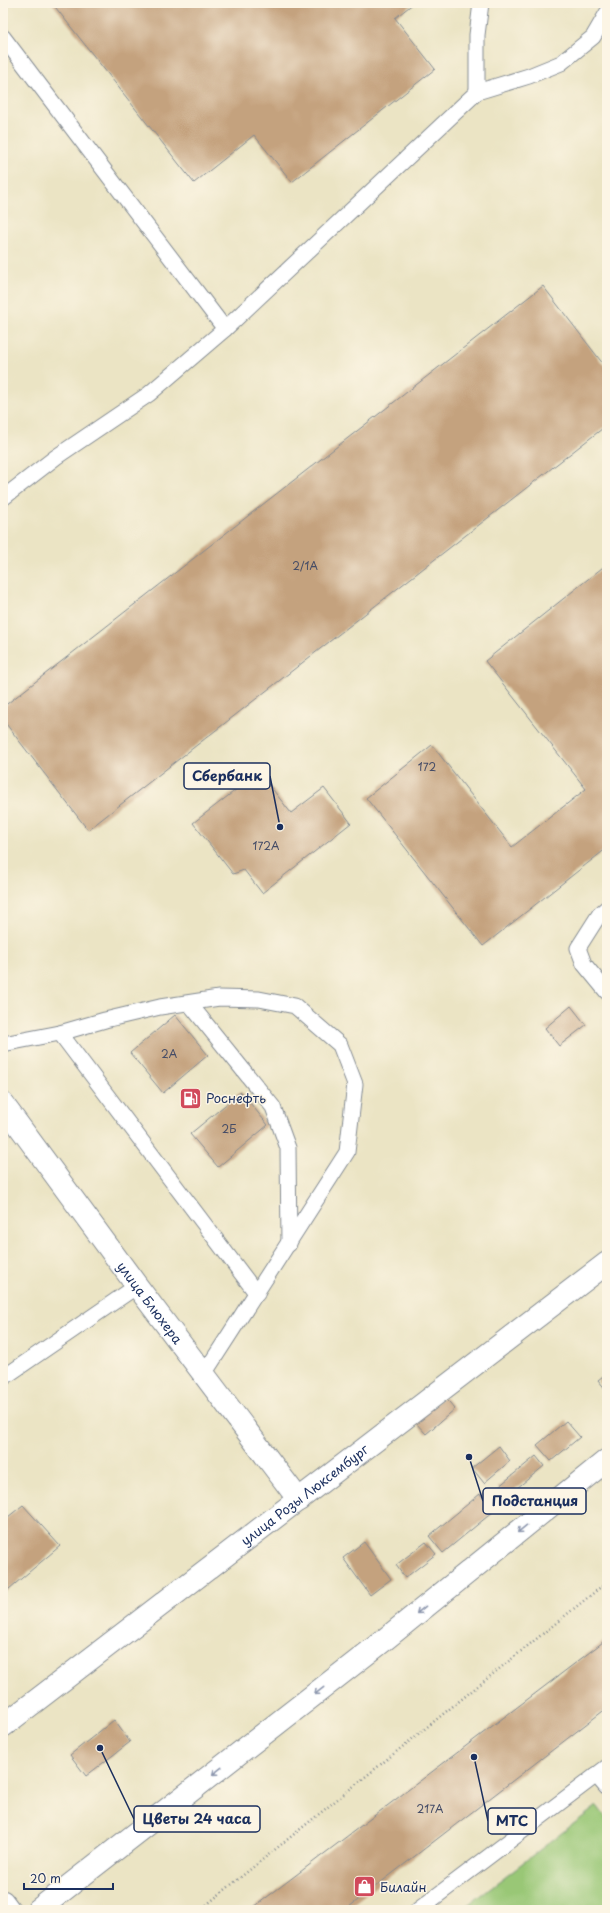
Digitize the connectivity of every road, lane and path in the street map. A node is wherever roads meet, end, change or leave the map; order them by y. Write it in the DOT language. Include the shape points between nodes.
graph roads {
  1 [pos="481,3"];
  2 [pos="607,13"];
  3 [pos="3,37"];
  4 [pos="476,92"];
  5 [pos="225,329"];
  6 [pos="3,498"];
  7 [pos="607,908"];
  8 [pos="607,992"];
  9 [pos="189,1002"];
  10 [pos="60,1033"];
  11 [pos="3,1044"];
  12 [pos="3,1104"];
  13 [pos="289,1244"];
  14 [pos="607,1263"];
  15 [pos="137,1286"];
  16 [pos="257,1294"];
  17 [pos="204,1374"];
  18 [pos="3,1378"];
  19 [pos="607,1460"];
  20 [pos="299,1500"];
  21 [pos="607,1582"];
  22 [pos="3,1726"];
  23 [pos="602,1771"];
  24 [pos="607,1788"];
  25 [pos="3,1902"];
  26 [pos="9,1910"];
  27 [pos="38,1910"];
  28 [pos="200,1910"];
  29 [pos="418,1910"];
  1 -- 4 [label="lane" via="477,34"];
  2 -- 4 [label="lane" via="592,37 561,63"];
  3 -- 5 [label="lane"];
  4 -- 5 [label="lane"];
  5 -- 6 [label="lane" via="150,394 56,456"];
  7 -- 8 [label="lane" via="599,915 578,948 584,964"];
  9 -- 10 [label="lane" via="105,1020"];
  9 -- 13 [label="lane" via="273,1107 288,1148"];
  9 -- 13 [label="lane" via="218,998 259,999 295,1006 340,1045 355,1084 347,1152"];
  10 -- 11 [label="lane"];
  10 -- 16 [label="lane"];
  12 -- 15 [label="street, улица Блюхера"];
  13 -- 16 [label="lane"];
  14 -- 20 [label="street, улица Розы Люксембург"];
  15 -- 17 [label="street, улица Блюхера"];
  15 -- 18 [label="lane"];
  16 -- 17 [label="lane"];
  17 -- 20 [label="street, улица Блюхера"];
  19 -- 27 [label="street, one-way" via="383,1641"];
  20 -- 22 [label="street, улица Розы Люксембург"];
  21 -- 28 [label="path"];
  23 -- 24 [label="lane"];
  23 -- 29 [label="lane"];
  25 -- 26 [label="street"];
}
